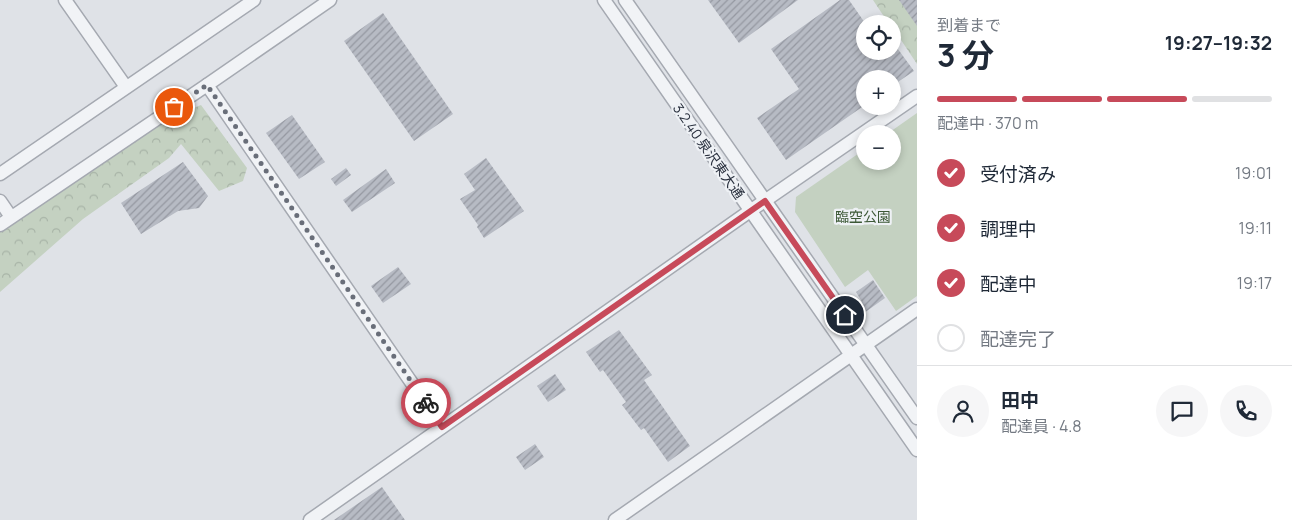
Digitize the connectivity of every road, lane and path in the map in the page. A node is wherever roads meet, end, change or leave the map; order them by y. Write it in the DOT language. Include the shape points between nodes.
graph roads {
  1 [pos="64,0"];
  2 [pos="254,0"];
  3 [pos="330,0"];
  4 [pos="604,0"];
  5 [pos="624,0"];
  6 [pos="207,85"];
  7 [pos="126,88"];
  8 [pos="917,96"];
  9 [pos="0,174"];
  10 [pos="0,201"];
  11 [pos="765,201"];
  12 [pos="750,211"];
  13 [pos="11,218"];
  14 [pos="0,225"];
  15 [pos="917,309"];
  16 [pos="866,345"];
  17 [pos="851,355"];
  18 [pos="917,418"];
  19 [pos="442,427"];
  20 [pos="917,450"];
  21 [pos="310,520"];
  22 [pos="615,520"];
  1 -- 7 [label="street"];
  2 -- 7 [label="street"];
  3 -- 6 [label="street"];
  4 -- 12 [label="street, 3.2.40 泉沢東大通"];
  5 -- 11 [label="street, 3.2.40 泉沢東大通"];
  6 -- 13 [label="street"];
  6 -- 19 [label="street"];
  7 -- 9 [label="street"];
  8 -- 11 [label="street"];
  10 -- 13 [label="street"];
  11 -- 12 [label="street"];
  11 -- 16 [label="street, 3.2.40 泉沢東大通"];
  12 -- 17 [label="street, 3.2.40 泉沢東大通"];
  12 -- 19 [label="street"];
  13 -- 14 [label="street"];
  15 -- 16 [label="street"];
  16 -- 17 [label="street"];
  16 -- 18 [label="street, 3.2.40 泉沢東大通"];
  17 -- 20 [label="street, 3.2.40 泉沢東大通"];
  17 -- 22 [label="street"];
  19 -- 21 [label="street"];
}
